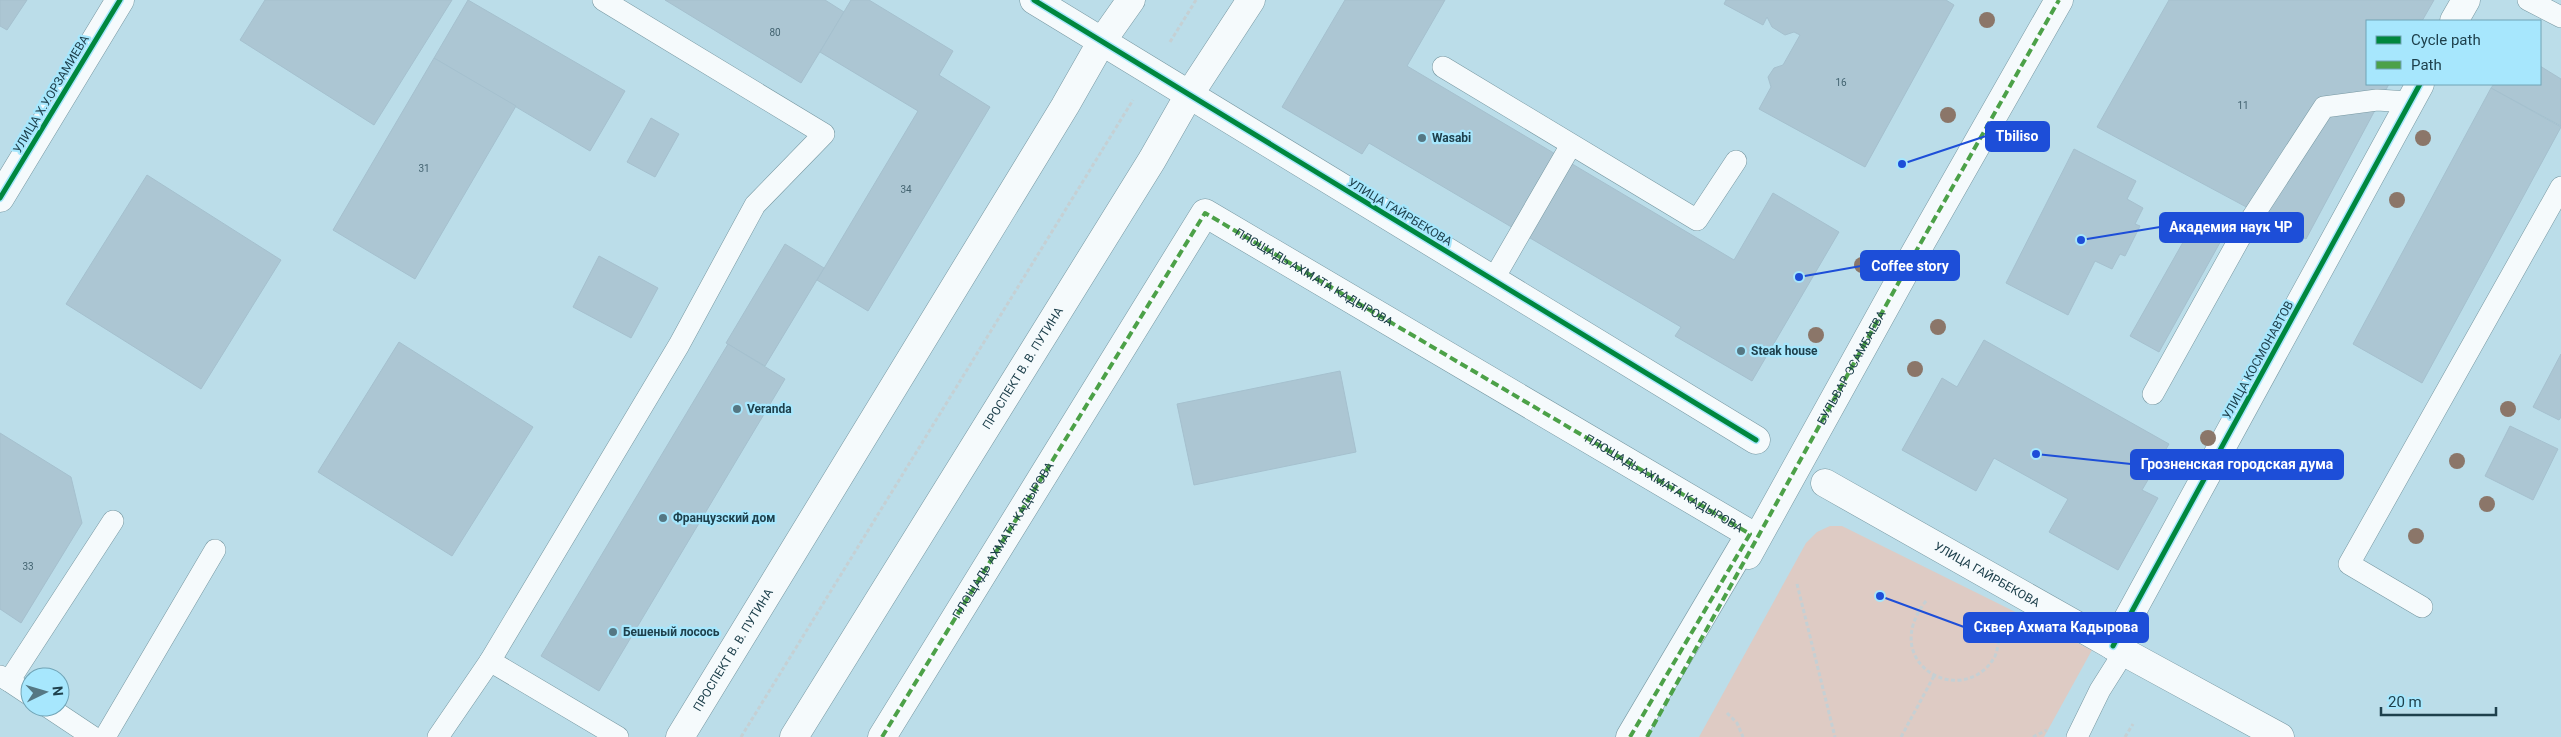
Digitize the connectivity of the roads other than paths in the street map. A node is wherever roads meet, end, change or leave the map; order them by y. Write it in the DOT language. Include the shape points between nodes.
graph roads {
  1 [pos="120,0"];
  2 [pos="603,0"];
  3 [pos="1034,0"];
  4 [pos="1131,0"];
  5 [pos="1251,0"];
  6 [pos="2059,0"];
  7 [pos="2466,0"];
  8 [pos="2528,0"];
  9 [pos="2561,17"];
  10 [pos="2455,20"];
  11 [pos="1102,41"];
  12 [pos="1443,67"];
  13 [pos="2414,93"];
  14 [pos="1189,95"];
  15 [pos="1571,144"];
  16 [pos="1736,161"];
  17 [pos="2561,187"];
  18 [pos="0,198"];
  19 [pos="1493,280"];
  20 [pos="2153,394"];
  21 [pos="1756,440"];
  22 [pos="1825,483"];
  23 [pos="113,520"];
  24 [pos="215,550"];
  25 [pos="2422,606"];
  26 [pos="2119,649"];
  27 [pos="490,661"];
  28 [pos="4,678"];
  29 [pos="20,688"];
  30 [pos="63,717"];
  31 [pos="93,737"];
  32 [pos="105,737"];
  33 [pos="438,737"];
  34 [pos="618,737"];
  35 [pos="680,737"];
  36 [pos="794,737"];
  37 [pos="882,737"];
  38 [pos="1630,737"];
  39 [pos="1647,737"];
  40 [pos="2077,737"];
  41 [pos="2280,737"];
  1 -- 18 [label="street, УЛИЦА Х.У.ОРЗАМИЕВА"];
  2 -- 27 [label="lane" via="824,134 755,204 679,345"];
  3 -- 11 [label="street, УЛИЦА ГАЙРБЕКОВА"];
  4 -- 11 [label="street, ПРОСПЕКТ В. В. ПУТИНА"];
  5 -- 14 [label="street, ПРОСПЕКТ В. В. ПУТИНА"];
  6 -- 39 [label="street, БУЛЬВАР ЭСАМБАЕВА" via="1905,270"];
  7 -- 10 [label="street"];
  8 -- 9 [label="lane"];
  11 -- 14 [label="street, УЛИЦА ГАЙРБЕКОВА"];
  11 -- 35 [label="street, ПРОСПЕКТ В. В. ПУТИНА"];
  12 -- 15 [label="lane"];
  13 -- 20 [label="lane" via="2324,107 2246,227"];
  13 -- 26 [label="street, УЛИЦА КОСМОНАВТОВ"];
  14 -- 19 [label="street, УЛИЦА ГАЙРБЕКОВА"];
  14 -- 36 [label="street, ПРОСПЕКТ В. В. ПУТИНА" via="1152,160"];
  15 -- 16 [label="lane" via="1697,220"];
  15 -- 19 [label="lane"];
  17 -- 25 [label="lane" via="2349,564"];
  19 -- 21 [label="street, УЛИЦА ГАЙРБЕКОВА"];
  22 -- 26 [label="street, УЛИЦА ГАЙРБЕКОВА"];
  23 -- 28 [label="lane"];
  24 -- 32 [label="lane"];
  26 -- 40 [label="lane"];
  26 -- 41 [label="street, УЛИЦА ГАЙРБЕКОВА"];
  27 -- 33 [label="lane"];
  27 -- 34 [label="lane"];
  28 -- 29 [label="lane"];
  30 -- 31 [label="lane"];
  37 -- 38 [label="street, ПЛОЩАДЬ АХМАТА КАДЫРОВА" via="1205,213 1750,534"];
}
